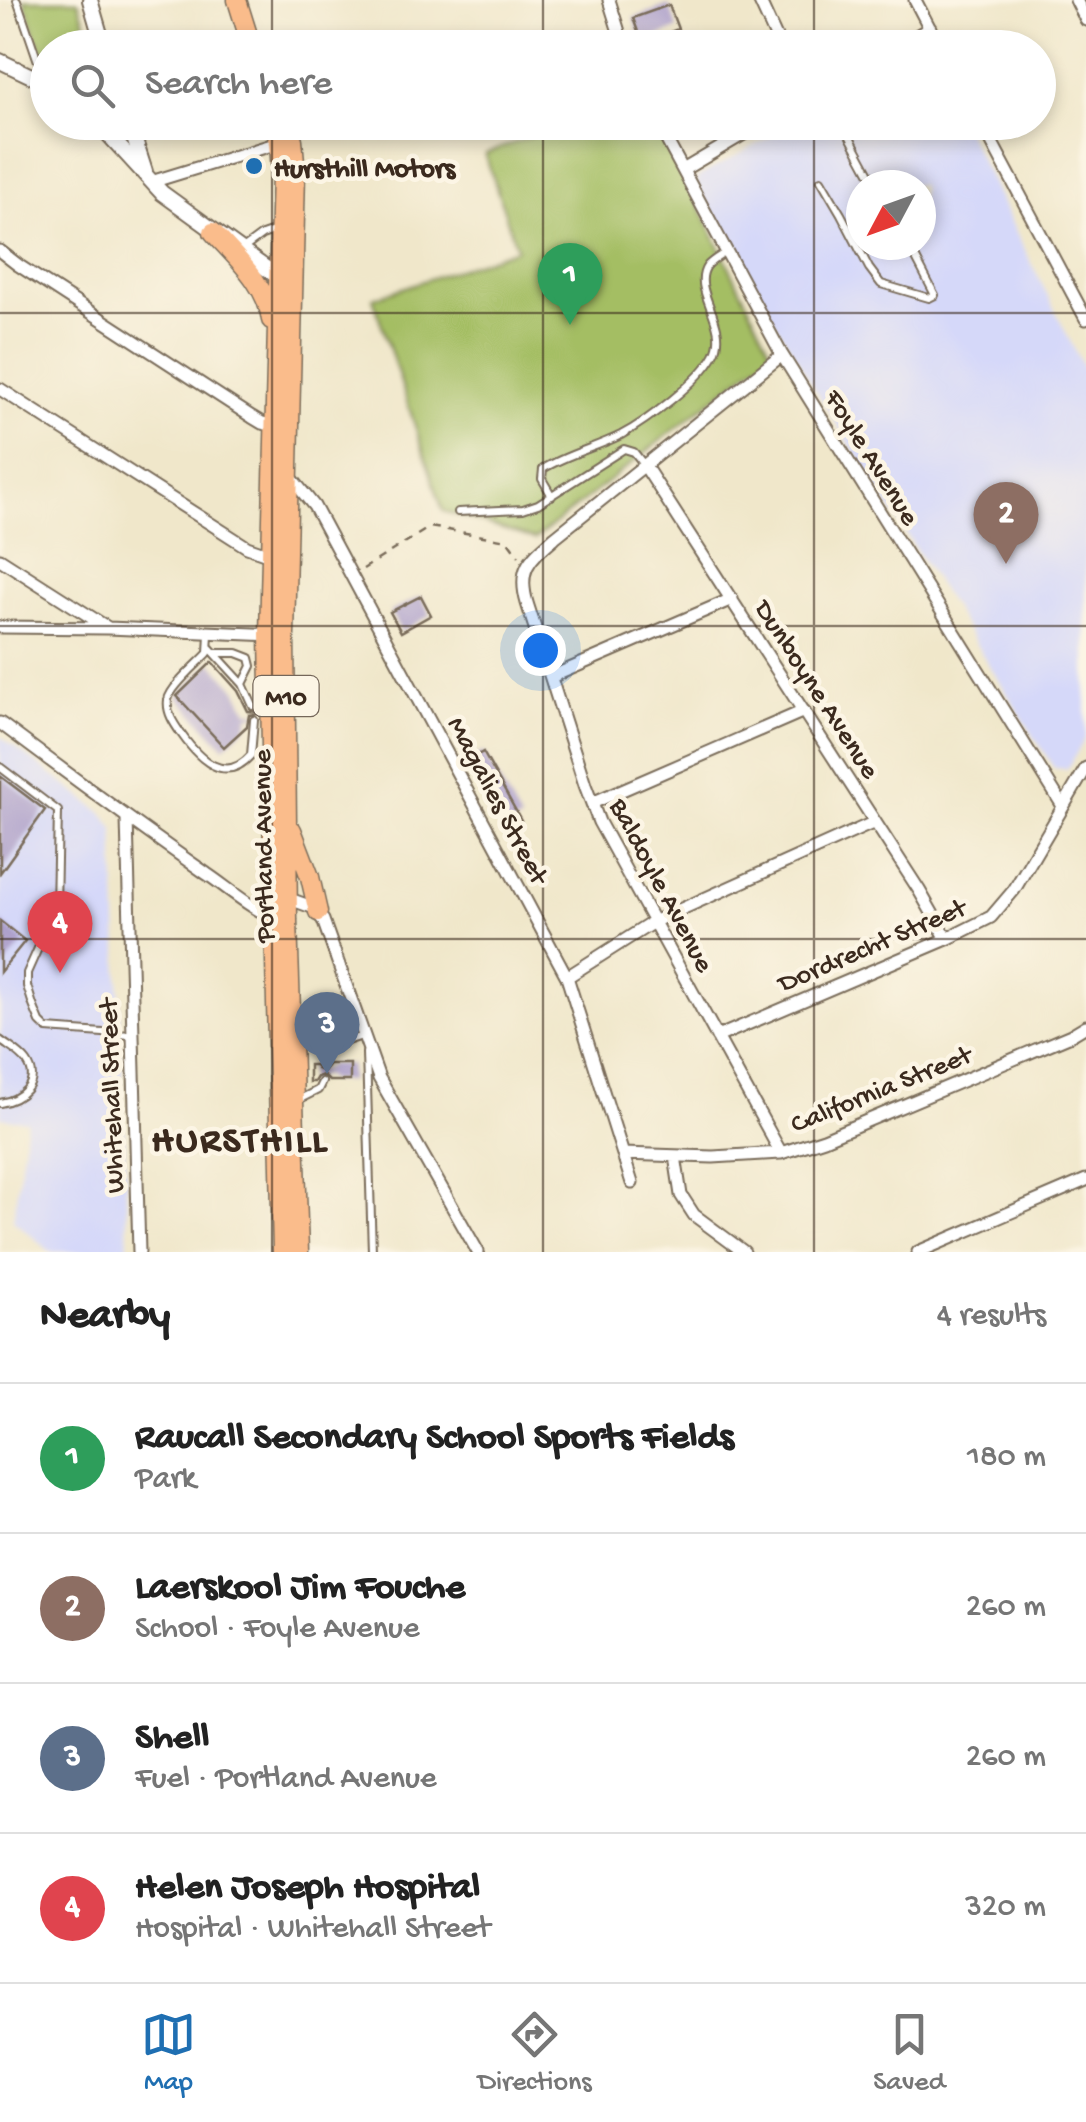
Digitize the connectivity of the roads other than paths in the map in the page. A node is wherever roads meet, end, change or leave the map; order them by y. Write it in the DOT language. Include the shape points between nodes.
graph roads {
  1 [pos="18,0"];
  2 [pos="90,0"];
  3 [pos="237,0"];
  4 [pos="250,0"];
  5 [pos="608,0"];
  6 [pos="759,0"];
  7 [pos="915,0"];
  8 [pos="1076,0"];
  9 [pos="1086,20"];
  10 [pos="930,28"];
  11 [pos="99,30"];
  12 [pos="246,30"];
  13 [pos="259,30"];
  14 [pos="618,30"];
  15 [pos="773,30"];
  16 [pos="927,30"];
  17 [pos="30,40"];
  18 [pos="0,61"];
  19 [pos="30,76"];
  20 [pos="113,140"];
  21 [pos="135,140"];
  22 [pos="271,140"];
  23 [pos="287,140"];
  24 [pos="667,140"];
  25 [pos="734,140"];
  26 [pos="852,140"];
  27 [pos="991,140"];
  28 [pos="683,170"];
  29 [pos="868,170"];
  30 [pos="149,180"];
  31 [pos="821,180"];
  32 [pos="846,224"];
  33 [pos="287,229"];
  34 [pos="213,232"];
  35 [pos="241,250"];
  36 [pos="0,251"];
  37 [pos="727,252"];
  38 [pos="865,260"];
  39 [pos="918,260"];
  40 [pos="278,277"];
  41 [pos="294,288"];
  42 [pos="1086,318"];
  43 [pos="782,355"];
  44 [pos="277,376"];
  45 [pos="0,389"];
  46 [pos="282,427"];
  47 [pos="645,466"];
  48 [pos="280,472"];
  49 [pos="552,496"];
  50 [pos="458,512"];
  51 [pos="279,556"];
  52 [pos="0,559"];
  53 [pos="732,598"];
  54 [pos="0,627"];
  55 [pos="108,628"];
  56 [pos="209,632"];
  57 [pos="277,635"];
  58 [pos="212,650"];
  59 [pos="551,678"];
  60 [pos="243,684"];
  61 [pos="252,706"];
  62 [pos="804,711"];
  63 [pos="254,720"];
  64 [pos="0,723"];
  65 [pos="0,768"];
  66 [pos="1086,768"];
  67 [pos="592,803"];
  68 [pos="1063,806"];
  69 [pos="127,818"];
  70 [pos="288,820"];
  71 [pos="876,822"];
  72 [pos="282,897"];
  73 [pos="318,912"];
  74 [pos="281,919"];
  75 [pos="654,921"];
  76 [pos="948,939"];
  77 [pos="567,976"];
  78 [pos="353,1008"];
  79 [pos="292,1018"];
  80 [pos="315,1019"];
  81 [pos="1086,1026"];
  82 [pos="133,1035"];
  83 [pos="716,1037"];
  84 [pos="0,1040"];
  85 [pos="364,1040"];
  86 [pos="323,1050"];
  87 [pos="322,1064"];
  88 [pos="322,1082"];
  89 [pos="294,1102"];
  90 [pos="0,1103"];
  91 [pos="782,1153"];
  92 [pos="623,1154"];
  93 [pos="675,1156"];
  94 [pos="1086,1180"];
  95 [pos="632,1183"];
  96 [pos="139,1252"];
  97 [pos="282,1252"];
  98 [pos="299,1252"];
  99 [pos="372,1252"];
  100 [pos="478,1252"];
  101 [pos="744,1252"];
  102 [pos="918,1252"];
  1 -- 17 [label="lane"];
  2 -- 11 [label="street"];
  3 -- 12 [label="main road"];
  4 -- 13 [label="main road"];
  5 -- 14 [label="street"];
  6 -- 15 [label="street"];
  7 -- 10 [label="street"];
  8 -- 9 [label="street"];
  10 -- 16 [label="street"];
  18 -- 19 [label="street"];
  20 -- 30 [label="street"];
  21 -- 30 [label="street"];
  22 -- 30 [label="street"];
  23 -- 33 [label="main road, Portland Avenue / M10" via="296,172"];
  24 -- 28 [label="street, Foyle Avenue"];
  25 -- 28 [label="street"];
  26 -- 29 [label="lane"];
  27 -- 42 [label="street"];
  28 -- 37 [label="street, Foyle Avenue"];
  30 -- 34 [label="street"];
  31 -- 32 [label="lane"];
  33 -- 35 [label="lane" via="262,234"];
  33 -- 40 [label="main road, Portland Avenue / M10"];
  33 -- 41 [label="main road, Portland Avenue / M10"];
  34 -- 35 [label="street"];
  34 -- 44 [label="main road" via="264,296"];
  35 -- 40 [label="street"];
  36 -- 46 [label="street" via="236,406"];
  37 -- 43 [label="street, Foyle Avenue"];
  37 -- 49 [label="lane" via="705,268 703,278 719,337 715,354 641,423 543,470"];
  38 -- 39 [label="lane" via="881,284 930,298 932,284"];
  40 -- 41 [label="street"];
  40 -- 44 [label="main road, Portland Avenue / M10"];
  41 -- 46 [label="main road, Portland Avenue / M10"];
  43 -- 47 [label="street"];
  43 -- 68 [label="street, Foyle Avenue"];
  44 -- 46 [label="main road, Portland Avenue / M10"];
  45 -- 51 [label="street" via="247,547"];
  46 -- 48 [label="main road, Portland Avenue / M10"];
  47 -- 49 [label="lane" via="624,449"];
  47 -- 53 [label="street, Dunboyne Avenue"];
  47 -- 59 [label="street, Baldoyle Avenue" via="526,566 525,595"];
  48 -- 51 [label="main road, Portland Avenue / M10"];
  48 -- 77 [label="street, Magalies Street" via="308,496"];
  49 -- 50 [label="lane" via="523,509"];
  51 -- 57 [label="main road, Portland Avenue / M10"];
  52 -- 55 [label="street"];
  53 -- 59 [label="street"];
  53 -- 62 [label="street, Dunboyne Avenue"];
  54 -- 55 [label="street"];
  55 -- 56 [label="street"];
  56 -- 57 [label="street"];
  56 -- 58 [label="lane"];
  57 -- 70 [label="main road, Portland Avenue / M10"];
  57 -- 72 [label="main road, Portland Avenue / M10"];
  58 -- 60 [label="lane"];
  58 -- 60 [label="lane" via="250,658"];
  58 -- 63 [label="lane" via="171,692 175,725 198,756 225,768 251,755"];
  59 -- 67 [label="street, Baldoyle Avenue"];
  60 -- 61 [label="lane"];
  62 -- 67 [label="street"];
  62 -- 71 [label="street, Dunboyne Avenue"];
  64 -- 69 [label="street"];
  65 -- 82 [label="lane" via="58,810 56,908 27,973 40,1022 52,1030"];
  66 -- 68 [label="street, Dordrecht Street"];
  67 -- 75 [label="street, Baldoyle Avenue"];
  68 -- 76 [label="street, Dordrecht Street" via="1003,906"];
  69 -- 74 [label="street"];
  69 -- 82 [label="street, Whitehall Street"];
  70 -- 72 [label="main road, Portland Avenue / M10"];
  70 -- 73 [label="main road"];
  71 -- 75 [label="street"];
  71 -- 76 [label="street, Dunboyne Avenue"];
  72 -- 73 [label="street"];
  72 -- 74 [label="main road, Portland Avenue / M10"];
  73 -- 78 [label="street"];
  74 -- 79 [label="main road, Portland Avenue / M10"];
  74 -- 97 [label="main road, Portland Avenue / M10"];
  75 -- 77 [label="street"];
  75 -- 83 [label="street, Baldoyle Avenue"];
  76 -- 83 [label="street, Dordrecht Street"];
  77 -- 92 [label="street, Magalies Street"];
  78 -- 80 [label="lane"];
  78 -- 85 [label="street"];
  79 -- 80 [label="lane"];
  79 -- 89 [label="main road, Portland Avenue / M10"];
  80 -- 86 [label="lane"];
  81 -- 91 [label="street, California Street"];
  82 -- 96 [label="street, Whitehall Street"];
  83 -- 91 [label="street, Baldoyle Avenue"];
  84 -- 90 [label="lane" via="25,1059 32,1076 24,1094"];
  85 -- 86 [label="lane"];
  85 -- 99 [label="lane"];
  85 -- 100 [label="street"];
  86 -- 87 [label="lane"];
  88 -- 89 [label="lane"];
  89 -- 98 [label="main road, Portland Avenue / M10"];
  91 -- 93 [label="street, California Street"];
  92 -- 93 [label="street, California Street"];
  92 -- 95 [label="street, Magalies Street"];
  93 -- 101 [label="street" via="681,1195 694,1214"];
  94 -- 102 [label="street"];
}
